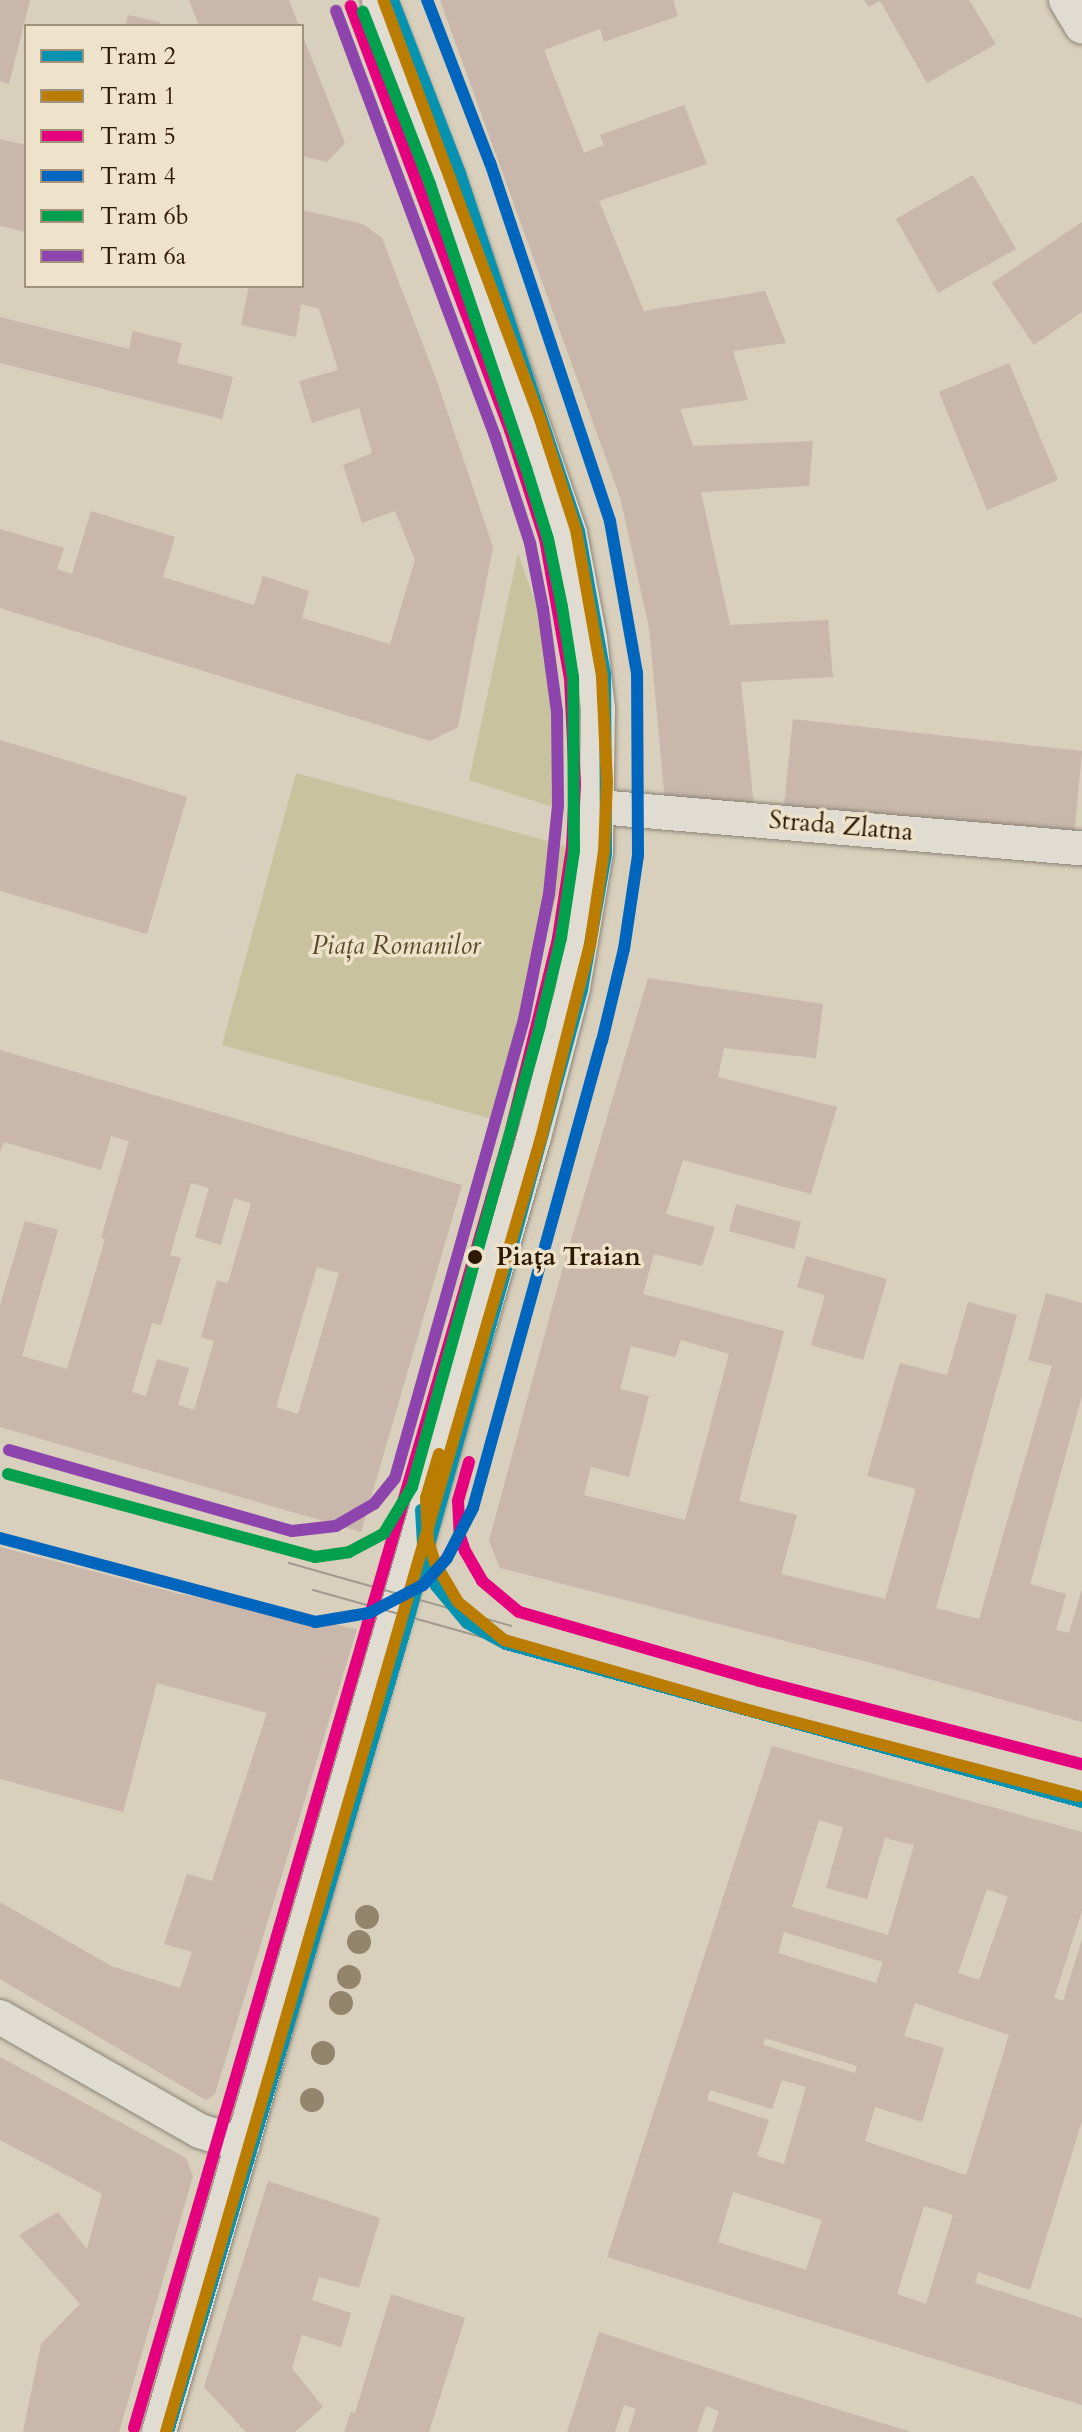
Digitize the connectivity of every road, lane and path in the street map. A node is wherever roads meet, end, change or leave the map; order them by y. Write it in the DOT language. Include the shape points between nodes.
graph roads {
  1 [pos="379,0"];
  2 [pos="1066,0"];
  3 [pos="1082,27"];
  4 [pos="599,807"];
  5 [pos="1082,848"];
  6 [pos="0,2017"];
  7 [pos="243,2145"];
  8 [pos="159,2432"];
  1 -- 4 [label="street" via="448,179 570,533 595,676"];
  2 -- 3 [label="street"];
  4 -- 5 [label="street, Strada Zlatna"];
  4 -- 7 [label="street" via="590,901 573,988"];
  6 -- 7 [label="street" via="200,2131"];
  7 -- 8 [label="street"];
}
